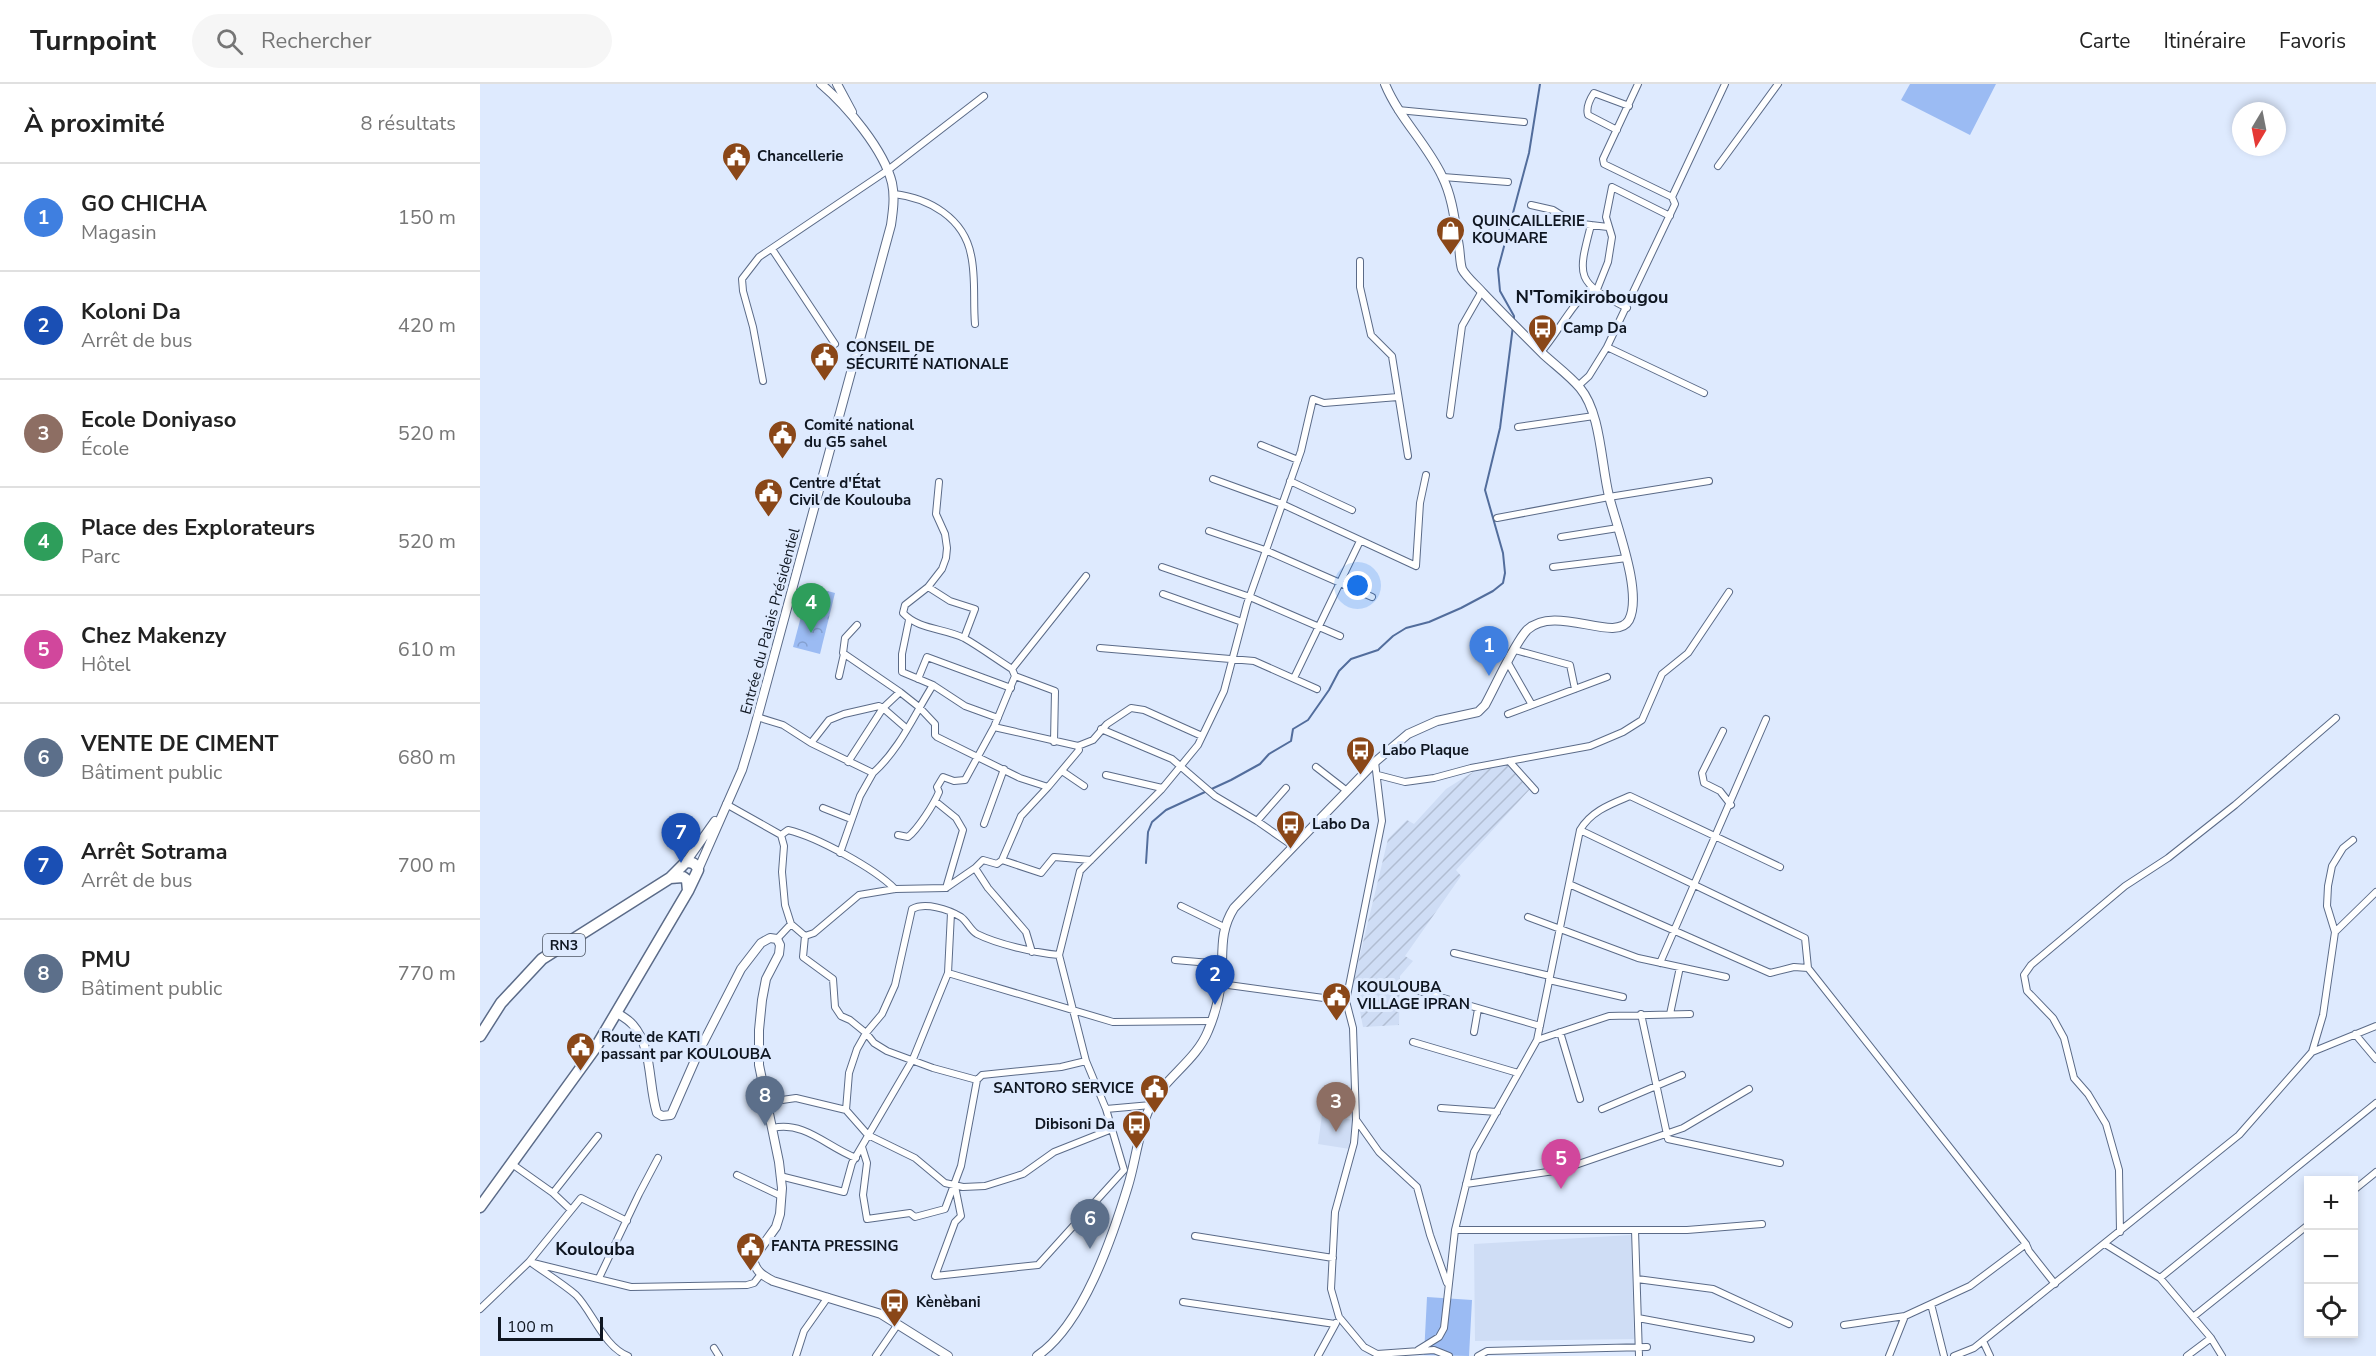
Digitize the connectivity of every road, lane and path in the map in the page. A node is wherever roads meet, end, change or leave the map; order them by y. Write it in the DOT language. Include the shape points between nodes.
graph roads {
  1 [pos="821,84"];
  2 [pos="837,84"];
  3 [pos="1385,84"];
  4 [pos="1638,84"];
  5 [pos="1725,84"];
  6 [pos="1778,84"];
  7 [pos="984,96"];
  8 [pos="1629,106"];
  9 [pos="1398,110"];
  10 [pos="1524,122"];
  11 [pos="861,128"];
  12 [pos="1617,130"];
  13 [pos="1718,166"];
  14 [pos="888,170"];
  15 [pos="1443,177"];
  16 [pos="1508,182"];
  17 [pos="894,194"];
  18 [pos="1672,197"];
  19 [pos="1531,205"];
  20 [pos="1670,216"];
  21 [pos="1591,225"];
  22 [pos="1608,227"];
  23 [pos="772,249"];
  24 [pos="1360,261"];
  25 [pos="1594,290"];
  26 [pos="1482,291"];
  27 [pos="1627,308"];
  28 [pos="975,324"];
  29 [pos="835,344"];
  30 [pos="1607,348"];
  31 [pos="1541,352"];
  32 [pos="763,381"];
  33 [pos="1578,386"];
  34 [pos="1704,393"];
  35 [pos="1398,397"];
  36 [pos="1450,416"];
  37 [pos="1594,416"];
  38 [pos="1518,427"];
  39 [pos="1261,445"];
  40 [pos="1408,456"];
  41 [pos="1298,460"];
  42 [pos="1426,474"];
  43 [pos="1213,479"];
  44 [pos="1709,481"];
  45 [pos="939,482"];
  46 [pos="1290,482"];
  47 [pos="1609,497"];
  48 [pos="1282,504"];
  49 [pos="1353,510"];
  50 [pos="1497,518"];
  51 [pos="1618,528"];
  52 [pos="1209,531"];
  53 [pos="1561,537"];
  54 [pos="1360,541"];
  55 [pos="1265,550"];
  56 [pos="1627,558"];
  57 [pos="1162,567"];
  58 [pos="1553,567"];
  59 [pos="1086,576"];
  60 [pos="1341,584"];
  61 [pos="928,587"];
  62 [pos="1729,592"];
  63 [pos="1163,594"];
  64 [pos="1250,597"];
  65 [pos="1372,597"];
  66 [pos="909,620"];
  67 [pos="1242,622"];
  68 [pos="857,625"];
  69 [pos="1318,627"];
  70 [pos="1340,636"];
  71 [pos="963,638"];
  72 [pos="1100,648"];
  73 [pos="1515,650"];
  74 [pos="844,654"];
  75 [pos="1232,660"];
  76 [pos="1508,663"];
  77 [pos="1012,669"];
  78 [pos="839,675"];
  79 [pos="1015,676"];
  80 [pos="1607,677"];
  81 [pos="1294,678"];
  82 [pos="918,679"];
  83 [pos="933,685"];
  84 [pos="1011,688"];
  85 [pos="1317,689"];
  86 [pos="1575,689"];
  87 [pos="900,692"];
  88 [pos="1532,705"];
  89 [pos="920,706"];
  90 [pos="883,708"];
  91 [pos="1508,714"];
  92 [pos="757,717"];
  93 [pos="998,718"];
  94 [pos="2336,718"];
  95 [pos="1766,719"];
  96 [pos="994,727"];
  97 [pos="906,728"];
  98 [pos="1101,729"];
  99 [pos="1723,730"];
  100 [pos="1202,736"];
  101 [pos="1054,741"];
  102 [pos="811,743"];
  103 [pos="1078,746"];
  104 [pos="978,757"];
  105 [pos="1509,761"];
  106 [pos="848,762"];
  107 [pos="1375,762"];
  108 [pos="1180,766"];
  109 [pos="1316,767"];
  110 [pos="1004,769"];
  111 [pos="1062,771"];
  112 [pos="873,773"];
  113 [pos="1378,774"];
  114 [pos="1106,775"];
  115 [pos="1084,786"];
  116 [pos="1048,788"];
  117 [pos="1162,788"];
  118 [pos="1286,788"];
  119 [pos="1535,790"];
  120 [pos="1347,791"];
  121 [pos="935,801"];
  122 [pos="1731,805"];
  123 [pos="724,807"];
  124 [pos="823,808"];
  125 [pos="851,819"];
  126 [pos="1257,821"];
  127 [pos="984,824"];
  128 [pos="1580,830"];
  129 [pos="781,834"];
  130 [pos="898,835"];
  131 [pos="1717,837"];
  132 [pos="2353,840"];
  133 [pos="1293,846"];
  134 [pos="840,853"];
  135 [pos="1002,860"];
  136 [pos="1091,860"];
  137 [pos="686,862"];
  138 [pos="1780,867"];
  139 [pos="975,868"];
  140 [pos="698,870"];
  141 [pos="669,878"];
  142 [pos="1569,884"];
  143 [pos="1696,884"];
  144 [pos="946,888"];
  145 [pos="895,889"];
  146 [pos="688,891"];
  147 [pos="2376,892"];
  148 [pos="1181,906"];
  149 [pos="951,914"];
  150 [pos="1528,917"];
  151 [pos="791,924"];
  152 [pos="1224,927"];
  153 [pos="1560,929"];
  154 [pos="1675,931"];
  155 [pos="2335,932"];
  156 [pos="806,936"];
  157 [pos="777,939"];
  158 [pos="1032,952"];
  159 [pos="1454,953"];
  160 [pos="1059,955"];
  161 [pos="1175,960"];
  162 [pos="1660,963"];
  163 [pos="1222,964"];
  164 [pos="1680,967"];
  165 [pos="1809,968"];
  166 [pos="948,973"];
  167 [pos="1726,977"];
  168 [pos="1550,978"];
  169 [pos="1221,984"];
  170 [pos="1419,991"];
  171 [pos="1623,997"];
  172 [pos="1346,1001"];
  173 [pos="1072,1009"];
  174 [pos="1478,1009"];
  175 [pos="617,1013"];
  176 [pos="1641,1014"];
  177 [pos="1670,1014"];
  178 [pos="1690,1014"];
  179 [pos="1211,1020"];
  180 [pos="1540,1026"];
  181 [pos="2376,1026"];
  182 [pos="1474,1032"];
  183 [pos="1560,1032"];
  184 [pos="866,1033"];
  185 [pos="2355,1034"];
  186 [pos="480,1036"];
  187 [pos="1537,1040"];
  188 [pos="1413,1042"];
  189 [pos="2312,1052"];
  190 [pos="913,1059"];
  191 [pos="2376,1059"];
  192 [pos="1086,1061"];
  193 [pos="1518,1073"];
  194 [pos="1682,1076"];
  195 [pos="977,1080"];
  196 [pos="1656,1087"];
  197 [pos="1749,1089"];
  198 [pos="1580,1099"];
  199 [pos="768,1102"];
  200 [pos="2376,1103"];
  201 [pos="1151,1105"];
  202 [pos="1441,1108"];
  203 [pos="1106,1109"];
  204 [pos="1602,1109"];
  205 [pos="846,1110"];
  206 [pos="1497,1112"];
  207 [pos="1356,1120"];
  208 [pos="773,1128"];
  209 [pos="1112,1129"];
  210 [pos="1666,1134"];
  211 [pos="868,1135"];
  212 [pos="598,1136"];
  213 [pos="862,1148"];
  214 [pos="658,1158"];
  215 [pos="856,1158"];
  216 [pos="1780,1163"];
  217 [pos="512,1164"];
  218 [pos="2376,1172"];
  219 [pos="737,1175"];
  220 [pos="780,1176"];
  221 [pos="1466,1184"];
  222 [pos="955,1186"];
  223 [pos="2358,1187"];
  224 [pos="553,1193"];
  225 [pos="781,1196"];
  226 [pos="480,1207"];
  227 [pos="571,1210"];
  228 [pos="627,1221"];
  229 [pos="1762,1224"];
  230 [pos="2304,1228"];
  231 [pos="1455,1230"];
  232 [pos="1635,1230"];
  233 [pos="2120,1232"];
  234 [pos="1195,1236"];
  235 [pos="2026,1244"];
  236 [pos="2105,1244"];
  237 [pos="1333,1258"];
  238 [pos="529,1262"];
  239 [pos="760,1274"];
  240 [pos="599,1278"];
  241 [pos="2160,1278"];
  242 [pos="1637,1279"];
  243 [pos="2055,1284"];
  244 [pos="1448,1285"];
  245 [pos="828,1297"];
  246 [pos="1183,1302"];
  247 [pos="1931,1304"];
  248 [pos="480,1309"];
  249 [pos="1905,1316"];
  250 [pos="1339,1317"];
  251 [pos="2193,1317"];
  252 [pos="1638,1318"];
  253 [pos="898,1324"];
  254 [pos="1335,1324"];
  255 [pos="1789,1324"];
  256 [pos="1844,1325"];
  257 [pos="2211,1338"];
  258 [pos="1751,1339"];
  259 [pos="1983,1341"];
  260 [pos="932,1346"];
  261 [pos="714,1347"];
  262 [pos="1638,1347"];
  263 [pos="1647,1347"];
  264 [pos="1418,1350"];
  265 [pos="628,1356"];
  266 [pos="719,1356"];
  267 [pos="796,1356"];
  268 [pos="876,1356"];
  269 [pos="935,1356"];
  270 [pos="948,1356"];
  271 [pos="1037,1356"];
  272 [pos="1318,1356"];
  273 [pos="1449,1356"];
  274 [pos="1478,1356"];
  275 [pos="1638,1356"];
  276 [pos="1889,1356"];
  277 [pos="1944,1356"];
  278 [pos="1954,1356"];
  279 [pos="1989,1356"];
  280 [pos="2187,1356"];
  281 [pos="2222,1356"];
  1 -- 11 [label="street, Entrée du Palais Présidentiel"];
  2 -- 11 [label="street, Entrée du Palais Présidentiel"];
  3 -- 9 [label="street"];
  4 -- 8 [label="street"];
  5 -- 18 [label="street"];
  6 -- 13 [label="street"];
  7 -- 14 [label="street"];
  8 -- 12 [label="street"];
  8 -- 12 [label="street" via="1599,94 1592,97 1587,115"];
  9 -- 10 [label="street"];
  9 -- 15 [label="street"];
  11 -- 14 [label="street, Entrée du Palais Présidentiel"];
  12 -- 18 [label="street" via="1604,164"];
  14 -- 17 [label="street, Entrée du Palais Présidentiel"];
  14 -- 23 [label="street"];
  15 -- 16 [label="street"];
  15 -- 26 [label="street" via="1454,212 1463,270"];
  17 -- 28 [label="street" via="921,200 945,213 963,230 971,255"];
  17 -- 92 [label="street, Entrée du Palais Présidentiel" via="891,225"];
  18 -- 20 [label="street" via="1675,204"];
  19 -- 21 [label="street" via="1554,210 1574,223"];
  20 -- 22 [label="street" via="1612,187"];
  20 -- 27 [label="street"];
  21 -- 22 [label="street"];
  21 -- 25 [label="street" via="1581,264"];
  22 -- 25 [label="street" via="1612,237 1608,261"];
  23 -- 29 [label="street"];
  23 -- 32 [label="street" via="759,257 742,279"];
  24 -- 35 [label="street" via="1360,287 1371,335 1392,356"];
  25 -- 27 [label="street"];
  25 -- 31 [label="street" via="1578,299"];
  26 -- 31 [label="street"];
  26 -- 36 [label="street" via="1462,326"];
  27 -- 30 [label="street"];
  30 -- 33 [label="street"];
  30 -- 34 [label="street"];
  31 -- 33 [label="street"];
  33 -- 37 [label="street"];
  35 -- 40 [label="street"];
  35 -- 41 [label="street" via="1324,403 1312,399"];
  37 -- 38 [label="street"];
  37 -- 47 [label="street"];
  39 -- 41 [label="street"];
  41 -- 46 [label="street"];
  42 -- 54 [label="street" via="1416,566"];
  43 -- 48 [label="street"];
  44 -- 47 [label="street"];
  45 -- 61 [label="street" via="936,514 947,548 942,569"];
  46 -- 48 [label="street"];
  46 -- 49 [label="street"];
  47 -- 50 [label="street"];
  47 -- 51 [label="street"];
  48 -- 54 [label="street"];
  48 -- 55 [label="street"];
  51 -- 53 [label="street"];
  51 -- 56 [label="street"];
  52 -- 55 [label="street"];
  54 -- 60 [label="street"];
  55 -- 60 [label="street"];
  55 -- 64 [label="street"];
  56 -- 58 [label="street"];
  56 -- 73 [label="street" via="1632,604 1628,622 1621,628 1567,619 1551,621 1528,630"];
  57 -- 64 [label="street"];
  59 -- 77 [label="street"];
  60 -- 65 [label="street"];
  60 -- 69 [label="street"];
  61 -- 66 [label="street" via="905,605 903,613"];
  61 -- 71 [label="street" via="950,601 975,609"];
  62 -- 105 [label="street" via="1688,653 1662,674 1642,720 1590,746"];
  63 -- 67 [label="street"];
  64 -- 67 [label="street"];
  64 -- 69 [label="street"];
  66 -- 71 [label="street"];
  66 -- 82 [label="street" via="902,672"];
  67 -- 75 [label="street"];
  68 -- 74 [label="street" via="845,638"];
  69 -- 70 [label="street"];
  69 -- 81 [label="street"];
  71 -- 77 [label="street"];
  72 -- 75 [label="street"];
  73 -- 76 [label="street"];
  73 -- 86 [label="street" via="1570,665"];
  74 -- 78 [label="street"];
  74 -- 87 [label="street"];
  75 -- 81 [label="street" via="1254,661"];
  75 -- 100 [label="street" via="1224,691"];
  76 -- 88 [label="street"];
  76 -- 107 [label="street" via="1478,712 1421,727"];
  77 -- 79 [label="street"];
  79 -- 84 [label="street"];
  79 -- 101 [label="street" via="1054,691"];
  80 -- 86 [label="street"];
  81 -- 85 [label="street"];
  82 -- 83 [label="street"];
  82 -- 84 [label="street" via="927,657"];
  83 -- 89 [label="street"];
  83 -- 93 [label="street" via="965,706"];
  84 -- 93 [label="street"];
  86 -- 88 [label="street"];
  87 -- 89 [label="street"];
  87 -- 90 [label="street"];
  88 -- 91 [label="street"];
  89 -- 97 [label="street"];
  89 -- 104 [label="street" via="936,725 937,737"];
  90 -- 97 [label="street"];
  90 -- 102 [label="street" via="829,720"];
  90 -- 106 [label="street"];
  92 -- 102 [label="street" via="783,724"];
  92 -- 123 [label="street, Entrée du Palais Présidentiel" via="742,770"];
  93 -- 96 [label="street"];
  94 -- 233 [label="street" via="2235,806 2125,886 2024,975 2027,991 2053,1018 2064,1038 2074,1078 2106,1124 2120,1170"];
  95 -- 122 [label="street"];
  96 -- 101 [label="street"];
  96 -- 104 [label="street"];
  97 -- 112 [label="street" via="888,759"];
  98 -- 100 [label="street" via="1131,708"];
  98 -- 103 [label="street" via="1093,740"];
  98 -- 108 [label="street" via="1146,746"];
  99 -- 122 [label="street" via="1702,773 1704,783 1720,791"];
  100 -- 108 [label="street"];
  101 -- 103 [label="street"];
  102 -- 106 [label="street"];
  103 -- 111 [label="street"];
  104 -- 110 [label="street"];
  104 -- 121 [label="street" via="965,780 943,777"];
  105 -- 113 [label="street" via="1405,782"];
  105 -- 119 [label="street"];
  106 -- 112 [label="street"];
  107 -- 113 [label="street"];
  107 -- 120 [label="street"];
  108 -- 117 [label="street"];
  108 -- 126 [label="street" via="1215,796"];
  109 -- 120 [label="street"];
  110 -- 116 [label="street"];
  110 -- 127 [label="street"];
  111 -- 115 [label="street"];
  111 -- 116 [label="street"];
  112 -- 125 [label="street"];
  113 -- 172 [label="street" via="1382,821"];
  114 -- 117 [label="street"];
  116 -- 135 [label="street" via="1020,816"];
  117 -- 136 [label="street"];
  118 -- 126 [label="street"];
  120 -- 133 [label="street"];
  121 -- 130 [label="street" via="911,835"];
  121 -- 144 [label="street" via="956,818 963,830"];
  122 -- 131 [label="street"];
  123 -- 129 [label="street"];
  123 -- 137 [label="street, Entrée du Palais Présidentiel"];
  123 -- 140 [label="street, Entrée du Palais Présidentiel"];
  124 -- 125 [label="street"];
  125 -- 134 [label="street"];
  126 -- 133 [label="street"];
  128 -- 131 [label="street" via="1587,818 1630,796"];
  128 -- 142 [label="street"];
  128 -- 143 [label="street"];
  129 -- 134 [label="street" via="788,830 803,833"];
  129 -- 151 [label="street" via="785,905"];
  131 -- 138 [label="street"];
  131 -- 143 [label="street"];
  132 -- 155 [label="street" via="2332,866 2328,886 2327,906"];
  133 -- 152 [label="street" via="1234,908"];
  134 -- 145 [label="street" via="873,869"];
  135 -- 136 [label="street" via="1041,873 1054,857"];
  135 -- 139 [label="street" via="997,864 983,860"];
  136 -- 160 [label="street" via="1080,871"];
  137 -- 140 [label="highway" via="695,864"];
  137 -- 141 [label="highway, RN3"];
  139 -- 144 [label="street"];
  139 -- 158 [label="street" via="1026,932"];
  140 -- 146 [label="highway"];
  141 -- 146 [label="highway" via="683,877"];
  141 -- 186 [label="highway, RN3" via="542,959 501,1002"];
  142 -- 153 [label="street"];
  142 -- 154 [label="street"];
  143 -- 154 [label="street"];
  143 -- 165 [label="street" via="1805,938"];
  144 -- 145 [label="street"];
  145 -- 156 [label="street" via="859,895"];
  146 -- 175 [label="highway"];
  147 -- 155 [label="street"];
  148 -- 152 [label="street"];
  149 -- 158 [label="street" via="962,917 975,933"];
  149 -- 166 [label="street"];
  149 -- 184 [label="street" via="933,906 912,909 895,985 882,1014"];
  150 -- 153 [label="street"];
  151 -- 156 [label="street"];
  151 -- 157 [label="street"];
  152 -- 163 [label="street"];
  153 -- 162 [label="street"];
  153 -- 168 [label="street"];
  154 -- 162 [label="street"];
  154 -- 165 [label="street" via="1770,973"];
  155 -- 189 [label="street" via="2323,1015"];
  156 -- 184 [label="street" via="803,957 833,979 835,1007 841,1016"];
  157 -- 175 [label="street" via="761,943 741,969 671,1115 657,1113 640,1037 633,1024"];
  157 -- 199 [label="street" via="779,954 766,979 759,1030 759,1065"];
  158 -- 160 [label="street"];
  159 -- 168 [label="street"];
  160 -- 173 [label="street"];
  161 -- 163 [label="street"];
  162 -- 164 [label="street"];
  163 -- 169 [label="street"];
  164 -- 167 [label="street"];
  164 -- 177 [label="street"];
  165 -- 235 [label="street"];
  166 -- 173 [label="street"];
  166 -- 190 [label="street"];
  168 -- 171 [label="street"];
  168 -- 180 [label="street"];
  169 -- 172 [label="street"];
  169 -- 179 [label="street"];
  170 -- 174 [label="street"];
  172 -- 207 [label="street" via="1353,1028"];
  173 -- 179 [label="street" via="1113,1022"];
  173 -- 192 [label="street"];
  174 -- 180 [label="street"];
  174 -- 182 [label="street"];
  175 -- 217 [label="highway"];
  176 -- 177 [label="street"];
  176 -- 183 [label="street" via="1610,1016"];
  176 -- 196 [label="street"];
  177 -- 178 [label="street"];
  179 -- 201 [label="street" via="1208,1032"];
  180 -- 187 [label="street"];
  181 -- 185 [label="street"];
  183 -- 187 [label="street"];
  183 -- 198 [label="street"];
  184 -- 190 [label="street" via="887,1051"];
  184 -- 205 [label="street" via="849,1073"];
  185 -- 189 [label="street"];
  185 -- 191 [label="street"];
  187 -- 193 [label="street"];
  188 -- 193 [label="street"];
  189 -- 233 [label="street" via="2239,1135"];
  190 -- 195 [label="street"];
  190 -- 211 [label="street"];
  192 -- 195 [label="street" via="982,1075"];
  192 -- 203 [label="street"];
  193 -- 206 [label="street"];
  194 -- 196 [label="street"];
  195 -- 222 [label="street"];
  196 -- 204 [label="street"];
  196 -- 210 [label="street"];
  197 -- 210 [label="street"];
  199 -- 205 [label="street" via="796,1098"];
  199 -- 208 [label="street"];
  200 -- 241 [label="street"];
  201 -- 203 [label="street"];
  201 -- 271 [label="street" via="1103,1258 1069,1325"];
  202 -- 206 [label="street"];
  203 -- 209 [label="street"];
  205 -- 211 [label="street"];
  206 -- 221 [label="street" via="1474,1152"];
  207 -- 237 [label="street" via="1354,1143 1335,1212"];
  207 -- 244 [label="street" via="1379,1152 1417,1187"];
  208 -- 215 [label="street" via="785,1125 803,1129"];
  208 -- 220 [label="street"];
  209 -- 222 [label="street" via="1054,1152 1023,1174 985,1186"];
  209 -- 222 [label="street" via="1124,1170 1038,1266 935,1276 955,1222 961,1216"];
  210 -- 216 [label="street" via="1668,1139"];
  210 -- 221 [label="street" via="1561,1170"];
  211 -- 213 [label="street"];
  211 -- 222 [label="street" via="915,1158 945,1183"];
  212 -- 224 [label="street"];
  213 -- 215 [label="street"];
  213 -- 222 [label="street" via="867,1163 863,1195 867,1219 910,1213 915,1217 945,1209"];
  214 -- 228 [label="street"];
  215 -- 220 [label="street" via="844,1192"];
  217 -- 224 [label="street"];
  217 -- 226 [label="highway"];
  218 -- 223 [label="street"];
  219 -- 225 [label="street"];
  220 -- 225 [label="street"];
  221 -- 231 [label="street"];
  224 -- 227 [label="street"];
  225 -- 239 [label="street" via="776,1227 753,1259"];
  227 -- 228 [label="street" via="578,1200 585,1198"];
  227 -- 238 [label="street"];
  228 -- 240 [label="street"];
  229 -- 232 [label="street"];
  230 -- 251 [label="street"];
  231 -- 232 [label="street"];
  231 -- 244 [label="street"];
  232 -- 242 [label="street"];
  233 -- 236 [label="street"];
  234 -- 237 [label="street"];
  235 -- 243 [label="street"];
  235 -- 247 [label="street" via="1971,1286"];
  236 -- 241 [label="street"];
  236 -- 243 [label="street"];
  237 -- 250 [label="street" via="1331,1289"];
  238 -- 240 [label="street"];
  238 -- 248 [label="street"];
  238 -- 265 [label="street" via="576,1296 597,1328 619,1353"];
  239 -- 240 [label="street" via="747,1285 632,1287"];
  239 -- 245 [label="street"];
  241 -- 251 [label="street"];
  242 -- 252 [label="street"];
  242 -- 255 [label="street" via="1713,1288"];
  243 -- 259 [label="street"];
  244 -- 264 [label="street" via="1444,1328 1439,1337"];
  245 -- 253 [label="street"];
  245 -- 267 [label="street" via="804,1331"];
  246 -- 254 [label="street"];
  247 -- 249 [label="street"];
  247 -- 277 [label="street"];
  249 -- 256 [label="street"];
  249 -- 276 [label="street"];
  250 -- 254 [label="street"];
  250 -- 264 [label="street" via="1364,1347 1377,1354"];
  251 -- 257 [label="street"];
  252 -- 258 [label="street"];
  252 -- 262 [label="street"];
  253 -- 260 [label="street"];
  253 -- 268 [label="street"];
  254 -- 272 [label="street"];
  257 -- 280 [label="street"];
  257 -- 281 [label="street"];
  259 -- 278 [label="street"];
  259 -- 279 [label="street"];
  260 -- 269 [label="street"];
  260 -- 270 [label="street"];
  261 -- 266 [label="street"];
  262 -- 263 [label="street"];
  262 -- 274 [label="street" via="1487,1351"];
  262 -- 275 [label="street"];
  264 -- 273 [label="street" via="1434,1350"];
}
